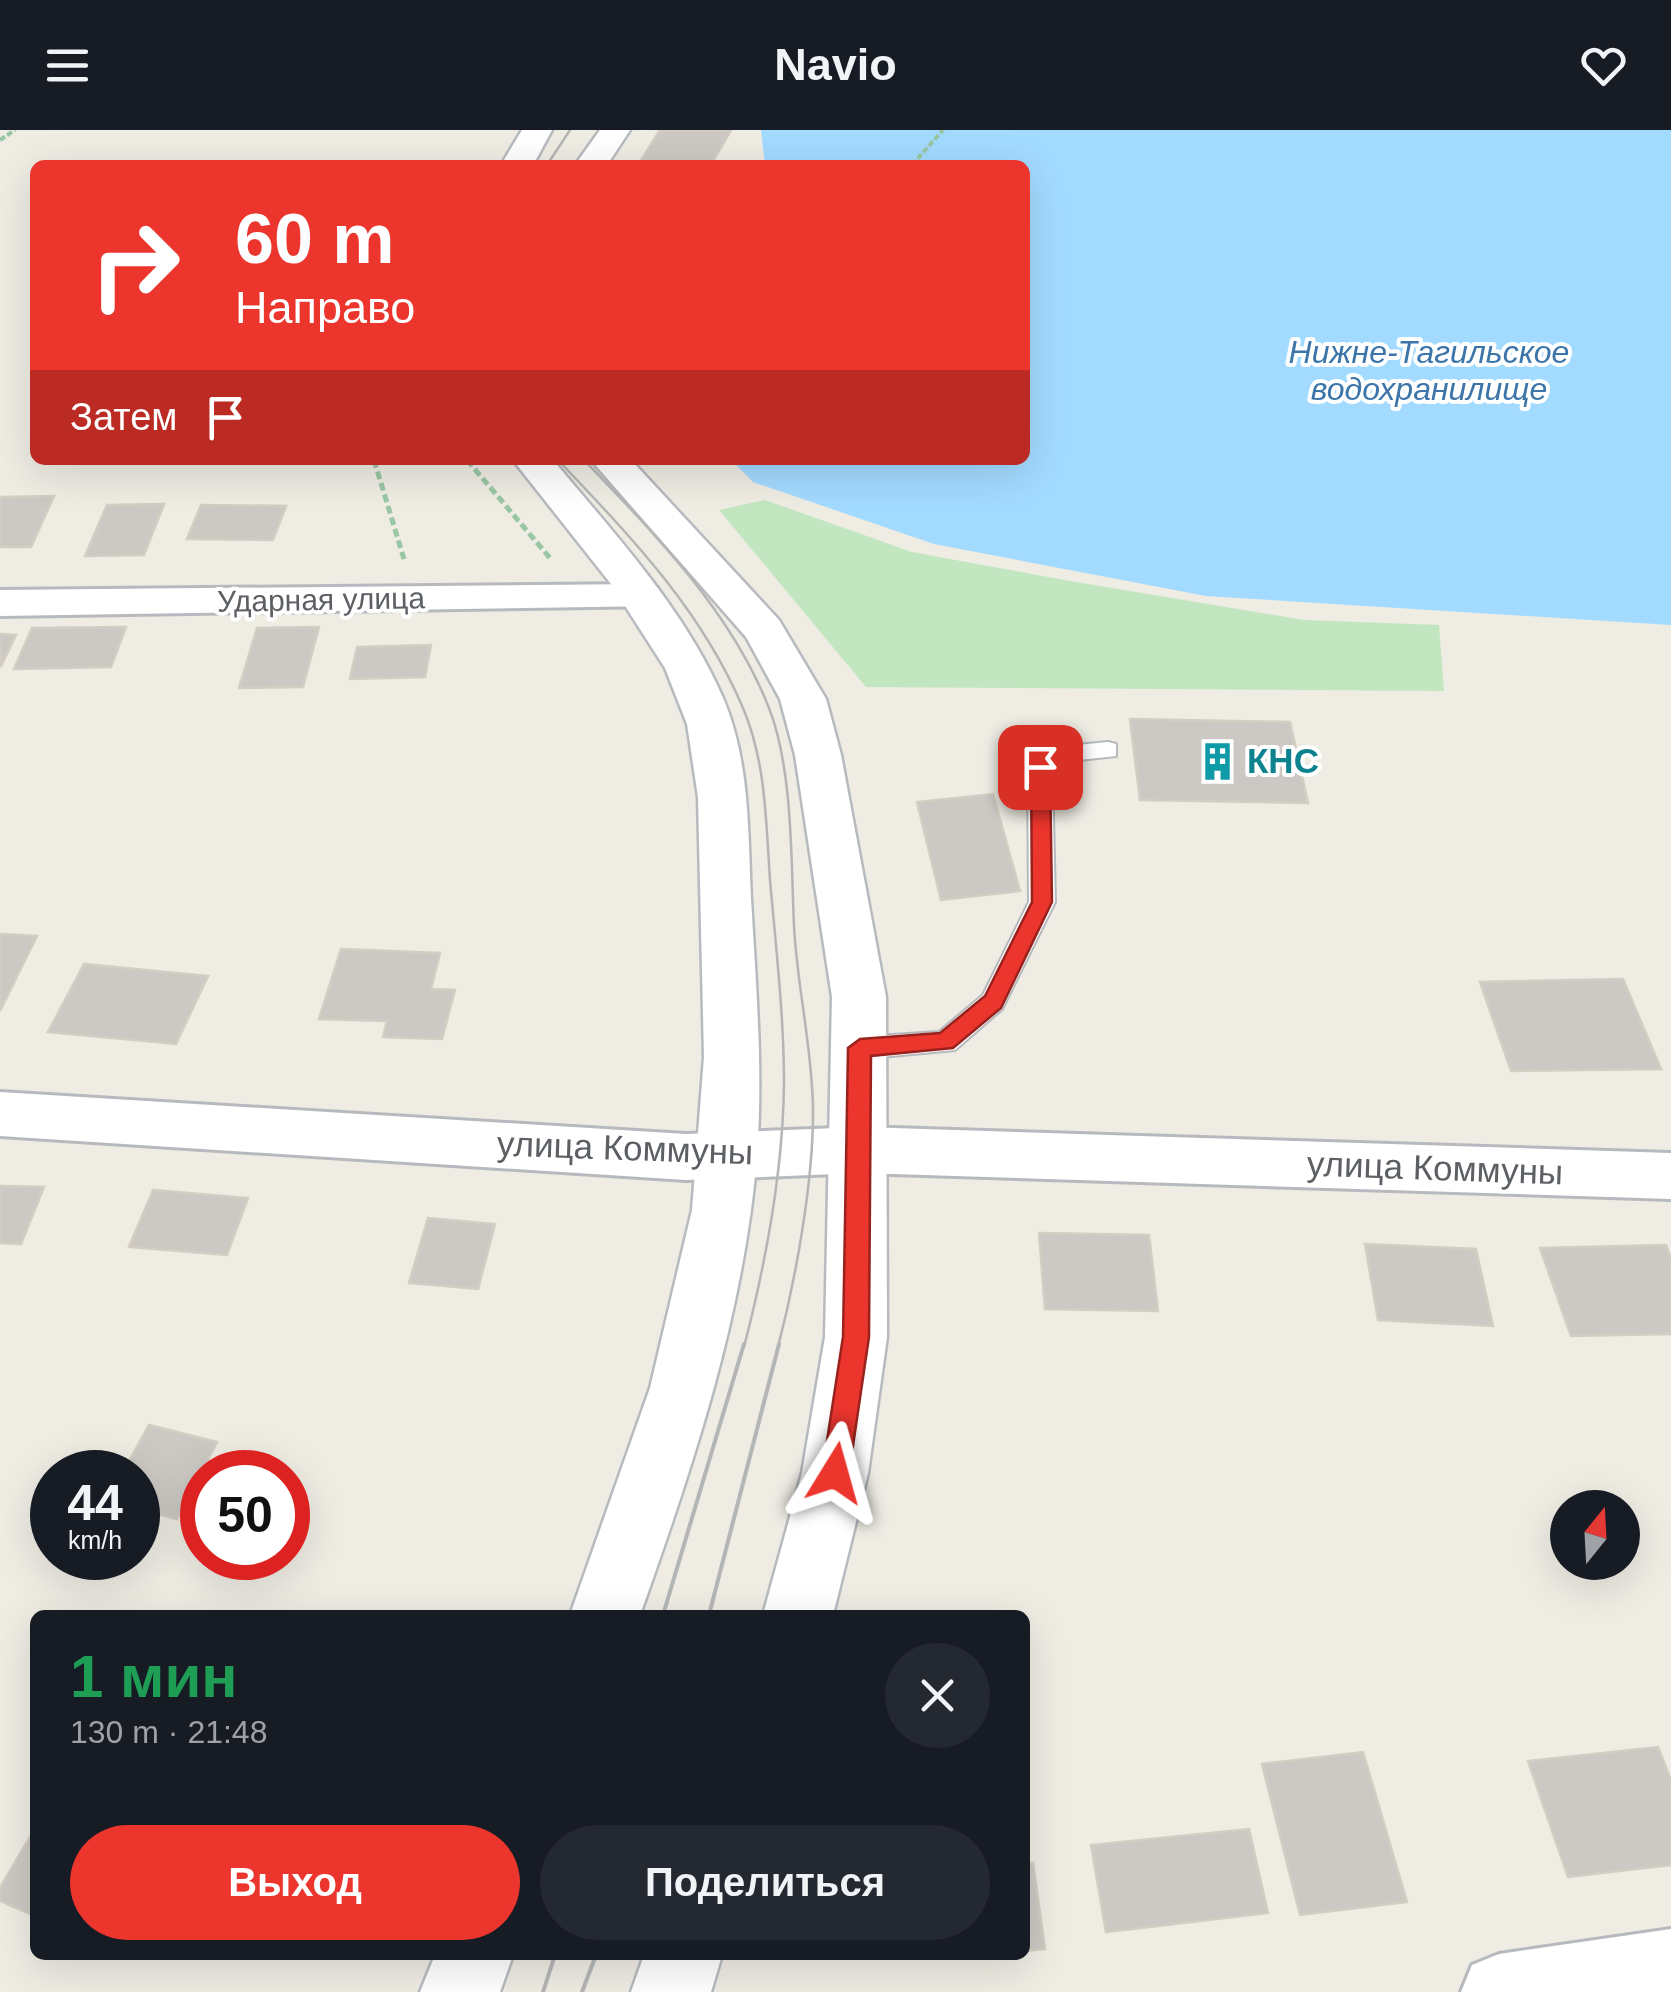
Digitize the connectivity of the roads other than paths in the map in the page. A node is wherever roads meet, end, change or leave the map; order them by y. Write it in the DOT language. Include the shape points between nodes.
graph roads {
  1 [pos="537,130"];
  2 [pos="616,130"];
  3 [pos="520,160"];
  4 [pos="595,160"];
  5 [pos="536,465"];
  6 [pos="615,465"];
  7 [pos="643,597"];
  8 [pos="0,603"];
  9 [pos="1108,750"];
  10 [pos="860,1048"];
  11 [pos="0,1114"];
  12 [pos="861,1150"];
  13 [pos="728,1156"];
  14 [pos="1671,1176"];
  15 [pos="606,1610"];
  16 [pos="799,1610"];
  17 [pos="472,1960"];
  18 [pos="681,1960"];
  19 [pos="1671,1967"];
  20 [pos="460,1992"];
  21 [pos="670,1992"];
  22 [pos="1499,1992"];
  1 -- 3 [label="main road"];
  2 -- 4 [label="main road"];
  5 -- 7 [label="main road"];
  6 -- 10 [label="main road" via="764,630 802,699 818,755 860,997"];
  7 -- 8 [label="street, Ударная улица"];
  7 -- 13 [label="main road" via="686,666 714,741 730,996"];
  9 -- 10 [label="lane" via="1065,753 1040,767 1042,902 993,1002 945,1042"];
  10 -- 12 [label="main road"];
  11 -- 13 [label="street, улица Коммуны"];
  12 -- 13 [label="street, улица Коммуны"];
  12 -- 14 [label="street, улица Коммуны"];
  12 -- 16 [label="main road" via="856,1337 835,1473"];
  13 -- 15 [label="main road" via="696,1331"];
  17 -- 20 [label="main road"];
  18 -- 21 [label="main road"];
  19 -- 22 [label="street"];
}
